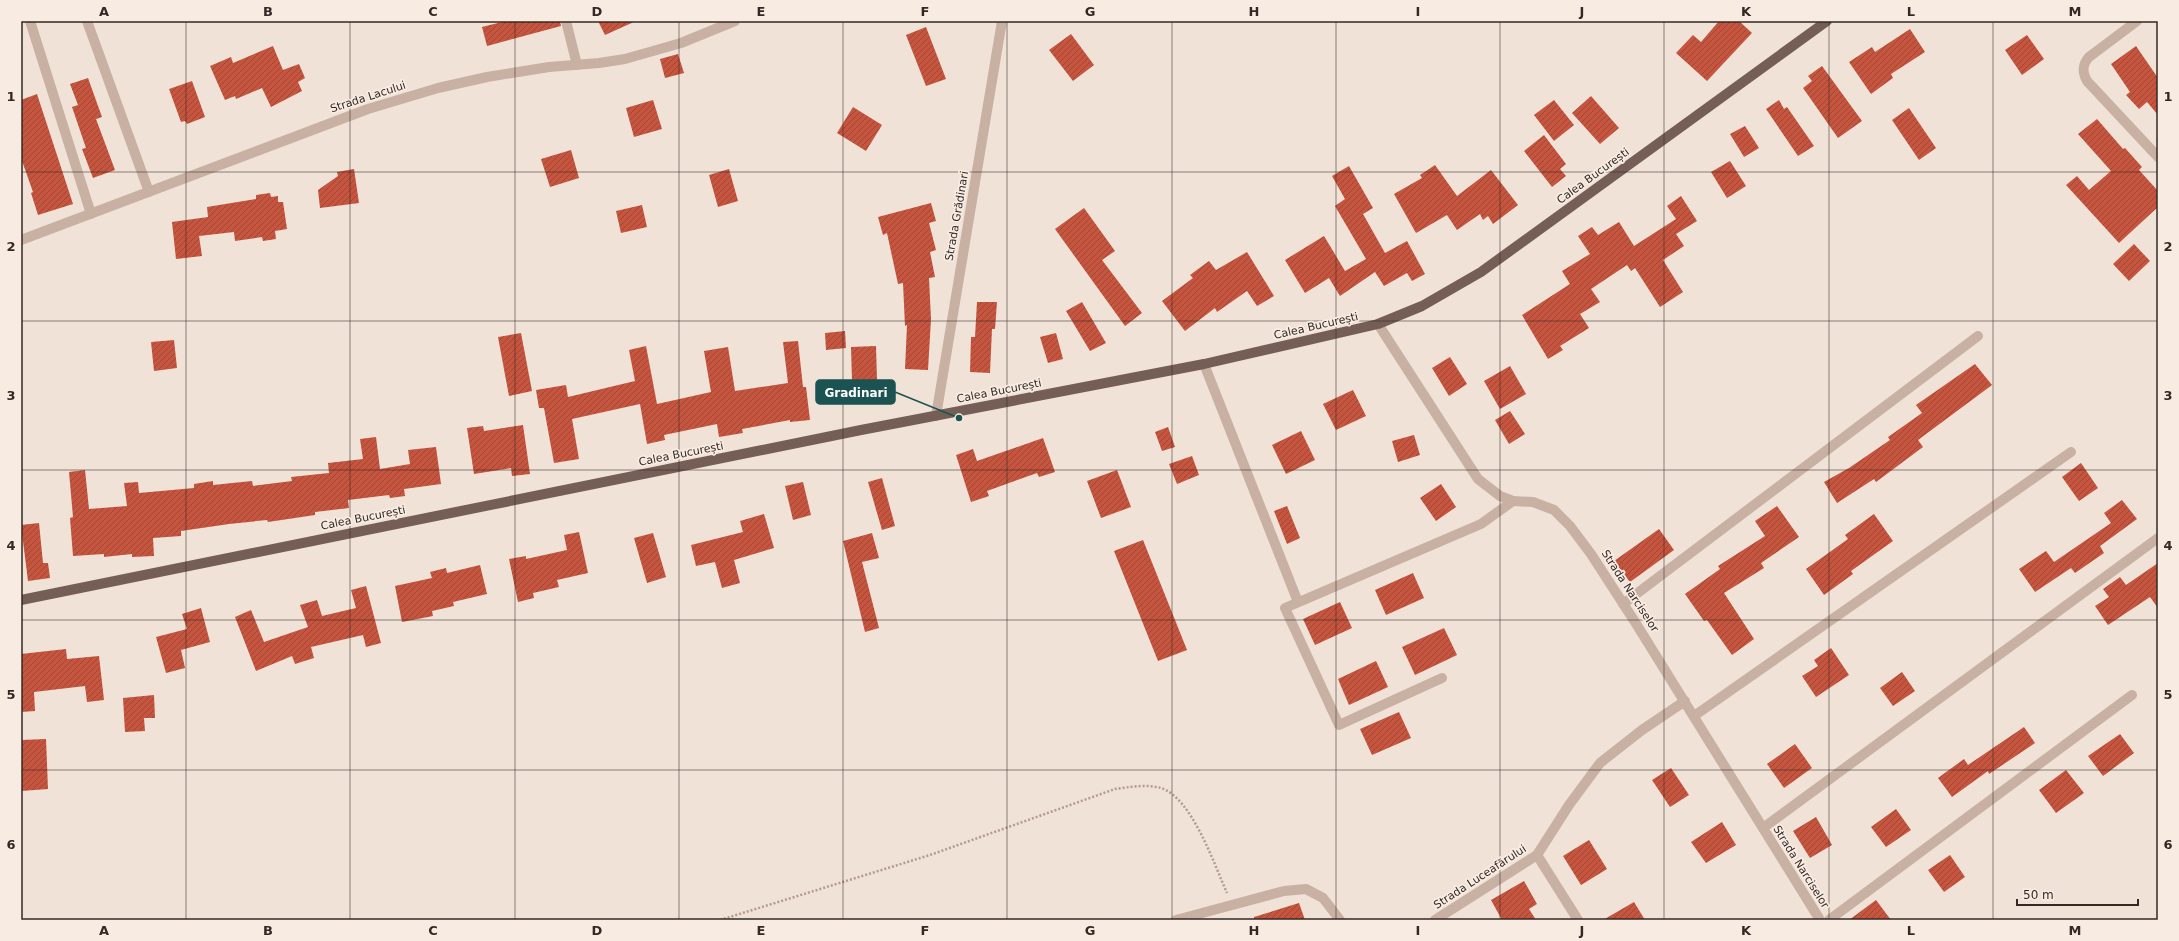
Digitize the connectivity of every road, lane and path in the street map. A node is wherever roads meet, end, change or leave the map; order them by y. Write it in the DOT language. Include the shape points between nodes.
graph roads {
  1 [pos="30,21"];
  2 [pos="88,21"];
  3 [pos="566,21"];
  4 [pos="734,21"];
  5 [pos="1002,21"];
  6 [pos="1827,21"];
  7 [pos="2137,21"];
  8 [pos="577,65"];
  9 [pos="2158,157"];
  10 [pos="149,192"];
  11 [pos="91,214"];
  12 [pos="21,240"];
  13 [pos="1378,324"];
  14 [pos="1978,336"];
  15 [pos="1204,364"];
  16 [pos="936,416"];
  17 [pos="2071,452"];
  18 [pos="1513,501"];
  19 [pos="2158,538"];
  20 [pos="21,600"];
  21 [pos="1298,602"];
  22 [pos="1623,604"];
  23 [pos="1442,678"];
  24 [pos="2132,695"];
  25 [pos="1685,701"];
  26 [pos="1694,716"];
  27 [pos="1763,828"];
  28 [pos="1537,855"];
  29 [pos="1232,904"];
  30 [pos="720,920"];
  31 [pos="1176,920"];
  32 [pos="1340,920"];
  33 [pos="1435,920"];
  34 [pos="1578,920"];
  35 [pos="1820,920"];
  36 [pos="1829,920"];
  1 -- 11 [label="street"];
  2 -- 10 [label="street"];
  3 -- 8 [label="street"];
  4 -- 8 [label="street, Strada Lacului" via="649,53"];
  5 -- 16 [label="street, Strada Grădinari"];
  6 -- 13 [label="main road, Calea București" via="1481,272 1422,306"];
  7 -- 9 [label="street" via="2089,57 2084,62 2083,70 2088,82"];
  8 -- 10 [label="street, Strada Lacului" via="506,73 438,88 348,116"];
  10 -- 11 [label="street, Strada Lacului"];
  11 -- 12 [label="street, Strada Lacului"];
  13 -- 15 [label="main road, Calea București"];
  13 -- 18 [label="street, Strada Narciselor" via="1478,479 1500,496"];
  14 -- 22 [label="street"];
  15 -- 16 [label="main road, Calea București"];
  15 -- 21 [label="street"];
  16 -- 20 [label="main road, Calea București"];
  17 -- 26 [label="street"];
  18 -- 21 [label="street" via="1482,524"];
  18 -- 22 [label="street, Strada Narciselor" via="1533,502 1554,510 1591,554"];
  19 -- 27 [label="street"];
  21 -- 23 [label="street" via="1285,608 1339,725"];
  22 -- 25 [label="street, Strada Narciselor"];
  24 -- 36 [label="street"];
  25 -- 26 [label="street, Strada Narciselor"];
  25 -- 28 [label="street, Strada Luceafărului" via="1600,763"];
  26 -- 27 [label="street, Strada Narciselor"];
  27 -- 35 [label="street, Strada Narciselor"];
  28 -- 33 [label="street, Strada Luceafărului"];
  28 -- 34 [label="street, Strada Luceafărului"];
  29 -- 30 [label="path" via="1189,811 1178,797 1161,788 1139,786 1115,789 930,855"];
  29 -- 31 [label="street"];
  29 -- 32 [label="street" via="1284,891 1306,889 1323,898"];
}
